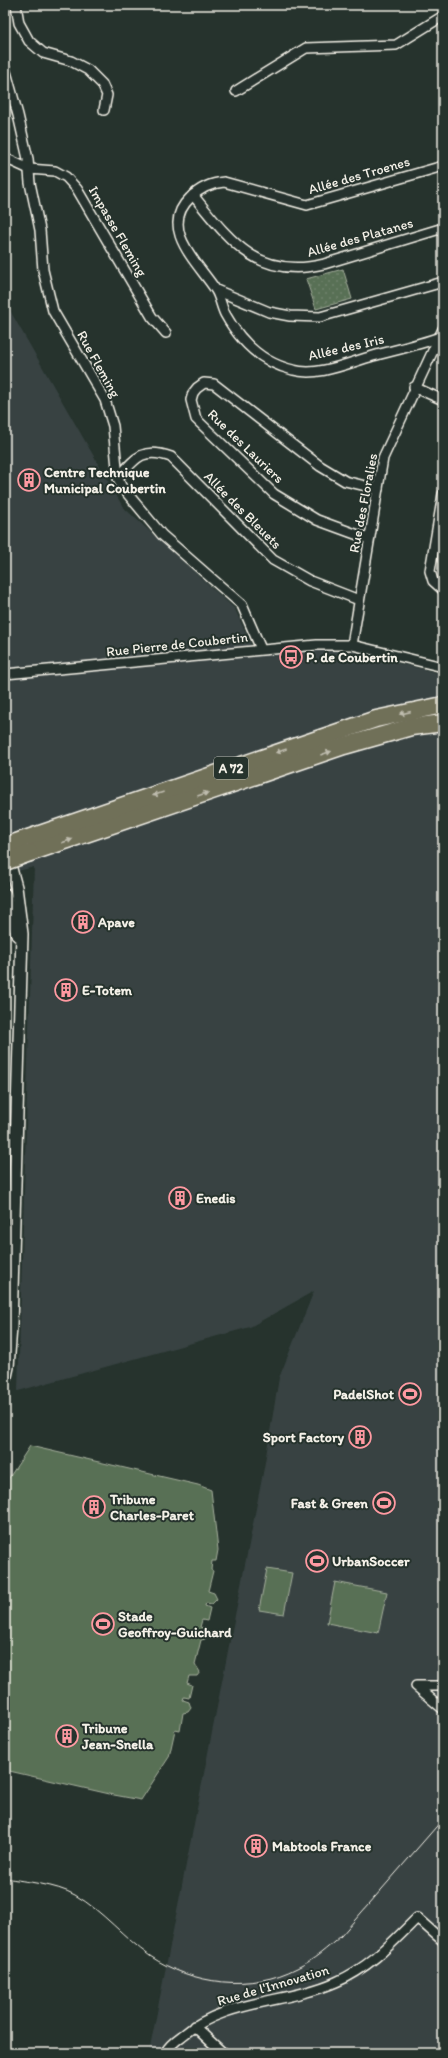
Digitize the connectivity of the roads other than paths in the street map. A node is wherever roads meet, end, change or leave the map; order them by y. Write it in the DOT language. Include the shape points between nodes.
graph roads {
  1 [pos="16,5"];
  2 [pos="443,16"];
  3 [pos="5,68"];
  4 [pos="236,91"];
  5 [pos="104,110"];
  6 [pos="5,158"];
  7 [pos="443,166"];
  8 [pos="29,169"];
  9 [pos="193,195"];
  10 [pos="443,228"];
  11 [pos="443,282"];
  12 [pos="216,290"];
  13 [pos="166,333"];
  14 [pos="441,333"];
  15 [pos="414,387"];
  16 [pos="443,400"];
  17 [pos="118,478"];
  18 [pos="378,489"];
  19 [pos="443,494"];
  20 [pos="370,539"];
  21 [pos="443,590"];
  22 [pos="359,600"];
  23 [pos="352,645"];
  24 [pos="261,650"];
  25 [pos="443,667"];
  26 [pos="5,674"];
  27 [pos="443,705"];
  28 [pos="443,723"];
  29 [pos="5,846"];
  30 [pos="26,847"];
  31 [pos="5,862"];
  32 [pos="5,894"];
  33 [pos="21,947"];
  34 [pos="5,1381"];
  35 [pos="443,1686"];
  36 [pos="443,1709"];
  37 [pos="443,1941"];
  38 [pos="194,2026"];
  39 [pos="169,2051"];
  40 [pos="223,2053"];
  1 -- 5 [label="street" via="19,23 29,41 43,53 71,61 88,70 102,84 107,95"];
  2 -- 4 [label="street" via="396,45 306,48"];
  3 -- 8 [label="street, Rue Fleming"];
  6 -- 8 [label="street"];
  7 -- 9 [label="street, Allée des Troenes" via="307,204 224,182 212,183"];
  8 -- 13 [label="street, Impasse Fleming" via="55,171 66,177 77,189 152,317"];
  8 -- 17 [label="street, Rue Fleming" via="40,230 43,270 53,311 105,400 116,443"];
  9 -- 10 [label="street, Allée des Platanes" via="212,219 243,250 262,262 289,266 306,268 324,264"];
  9 -- 12 [label="street, Allée des Iris" via="182,206 177,225 184,244"];
  11 -- 12 [label="street" via="320,317 269,312"];
  12 -- 14 [label="street, Allée des Iris" via="224,312 238,336 256,352 279,366 294,371 323,370"];
  14 -- 15 [label="street, Rue des Floralies"];
  15 -- 16 [label="street"];
  15 -- 18 [label="street, Rue des Floralies" via="383,458"];
  17 -- 22 [label="street, Allée des Bleuets" via="130,464 146,453 157,452 171,457 273,560 310,581"];
  17 -- 24 [label="street, Rue Fleming" via="121,486 162,535 242,605"];
  18 -- 20 [label="street, Rue des Floralies"];
  18 -- 20 [label="street, Rue des Lauriers" via="345,481 320,466 214,384 204,383 193,393 191,400 196,419 274,494 317,520"];
  19 -- 21 [label="street" via="430,571 433,581"];
  20 -- 22 [label="street, Rue des Floralies"];
  22 -- 23 [label="street, Rue des Floralies"];
  23 -- 24 [label="street, Rue Pierre de Coubertin"];
  23 -- 25 [label="street, Rue Pierre de Coubertin"];
  24 -- 26 [label="street, Rue Pierre de Coubertin"];
  27 -- 30 [label="highway, A 72, one-way" via="404,712 356,726"];
  30 -- 28 [label="highway, A 72, one-way" via="344,746 411,727"];
  29 -- 30 [label="highway, A 72, bridge"];
  29 -- 33 [label="street" via="16,887 22,934"];
  30 -- 31 [label="highway, A 72, bridge"];
  32 -- 33 [label="street"];
  33 -- 34 [label="street" via="11,1327"];
  35 -- 36 [label="street" via="416,1686"];
  37 -- 38 [label="street, Rue de l'Innovation" via="417,1918 365,1967 335,1982 226,2012"];
  38 -- 39 [label="street, Rue de l'Innovation"];
  38 -- 40 [label="street"];
}
